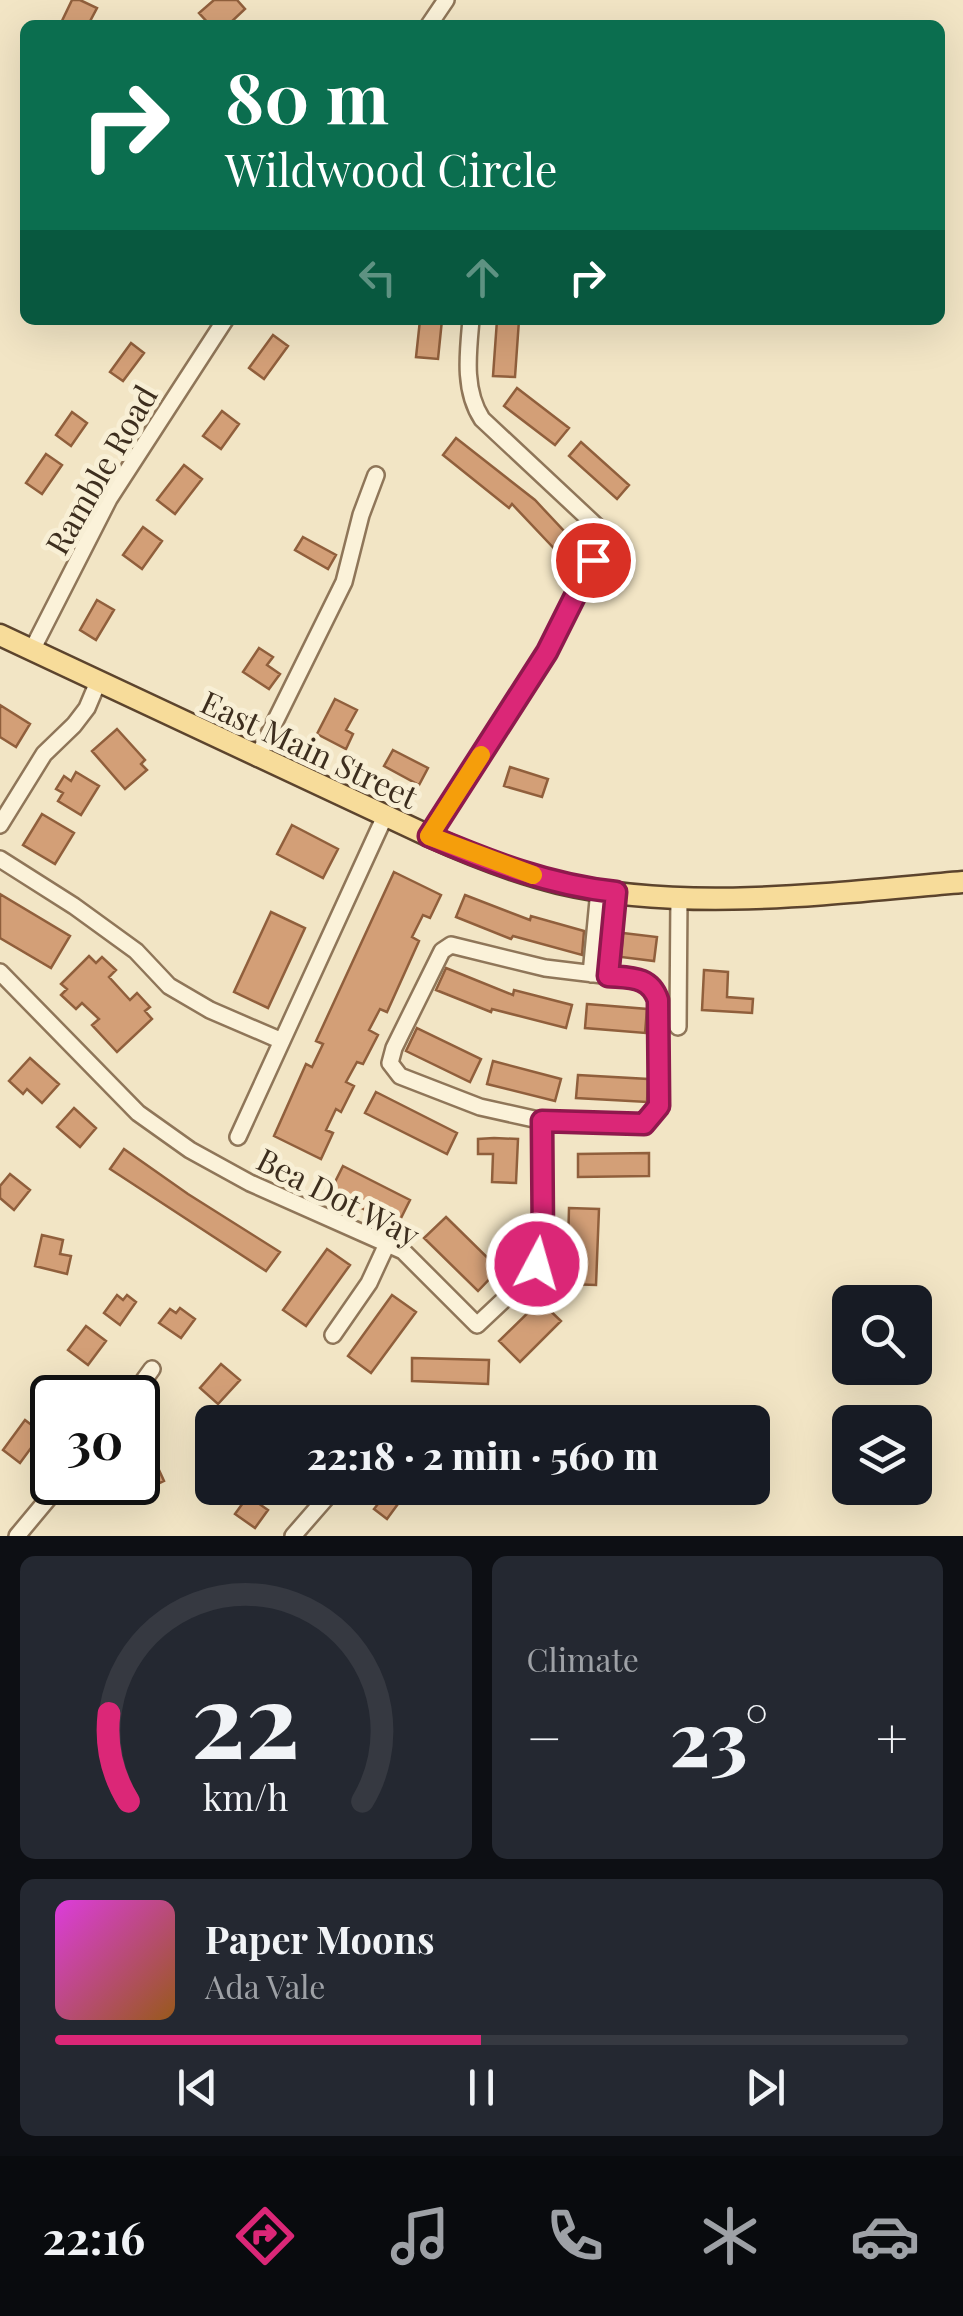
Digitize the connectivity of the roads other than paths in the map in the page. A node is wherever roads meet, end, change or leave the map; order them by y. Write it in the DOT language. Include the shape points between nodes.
graph roads {
  1 [pos="222,325"];
  2 [pos="471,325"];
  3 [pos="376,475"];
  4 [pos="0,635"];
  5 [pos="32,650"];
  6 [pos="98,682"];
  7 [pos="257,758"];
  8 [pos="385,816"];
  9 [pos="0,825"];
  10 [pos="429,836"];
  11 [pos="0,859"];
  12 [pos="963,882"];
  13 [pos="608,891"];
  14 [pos="679,896"];
  15 [pos="0,972"];
  16 [pos="600,975"];
  17 [pos="678,1027"];
  18 [pos="282,1042"];
  19 [pos="542,1121"];
  20 [pos="238,1137"];
  21 [pos="387,1244"];
  22 [pos="333,1336"];
  23 [pos="152,1369"];
  24 [pos="148,1375"];
  25 [pos="43,1505"];
  26 [pos="320,1505"];
  27 [pos="17,1536"];
  28 [pos="294,1536"];
  1 -- 5 [label="street, Ramble Road" via="108,499"];
  2 -- 10 [label="street" via="473,406 605,534 547,652"];
  3 -- 7 [label="street" via="344,582"];
  4 -- 5 [label="main road, East Main Street"];
  5 -- 6 [label="main road, East Main Street"];
  6 -- 7 [label="main road, East Main Street"];
  6 -- 9 [label="street" via="87,708 44,754"];
  7 -- 8 [label="main road, East Main Street"];
  8 -- 10 [label="main road, East Main Street"];
  8 -- 18 [label="street"];
  10 -- 13 [label="main road, East Main Street" via="512,870"];
  11 -- 18 [label="street" via="136,952 169,986"];
  12 -- 14 [label="main road, East Main Street" via="752,898"];
  13 -- 14 [label="main road, East Main Street"];
  13 -- 16 [label="street"];
  14 -- 17 [label="street"];
  15 -- 21 [label="street, Bea Dot Way" via="138,1113 177,1141 250,1183"];
  16 -- 19 [label="street" via="644,980 654,989 659,1106 644,1124"];
  16 -- 19 [label="street" via="451,946 442,951 394,1048 390,1063 400,1076 480,1107"];
  18 -- 20 [label="street"];
  19 -- 21 [label="street, Bea Dot Way" via="543,1247 537,1264 477,1325 415,1261"];
  21 -- 22 [label="street"];
  23 -- 24 [label="street"];
  25 -- 27 [label="street"];
  26 -- 28 [label="street"];
}
